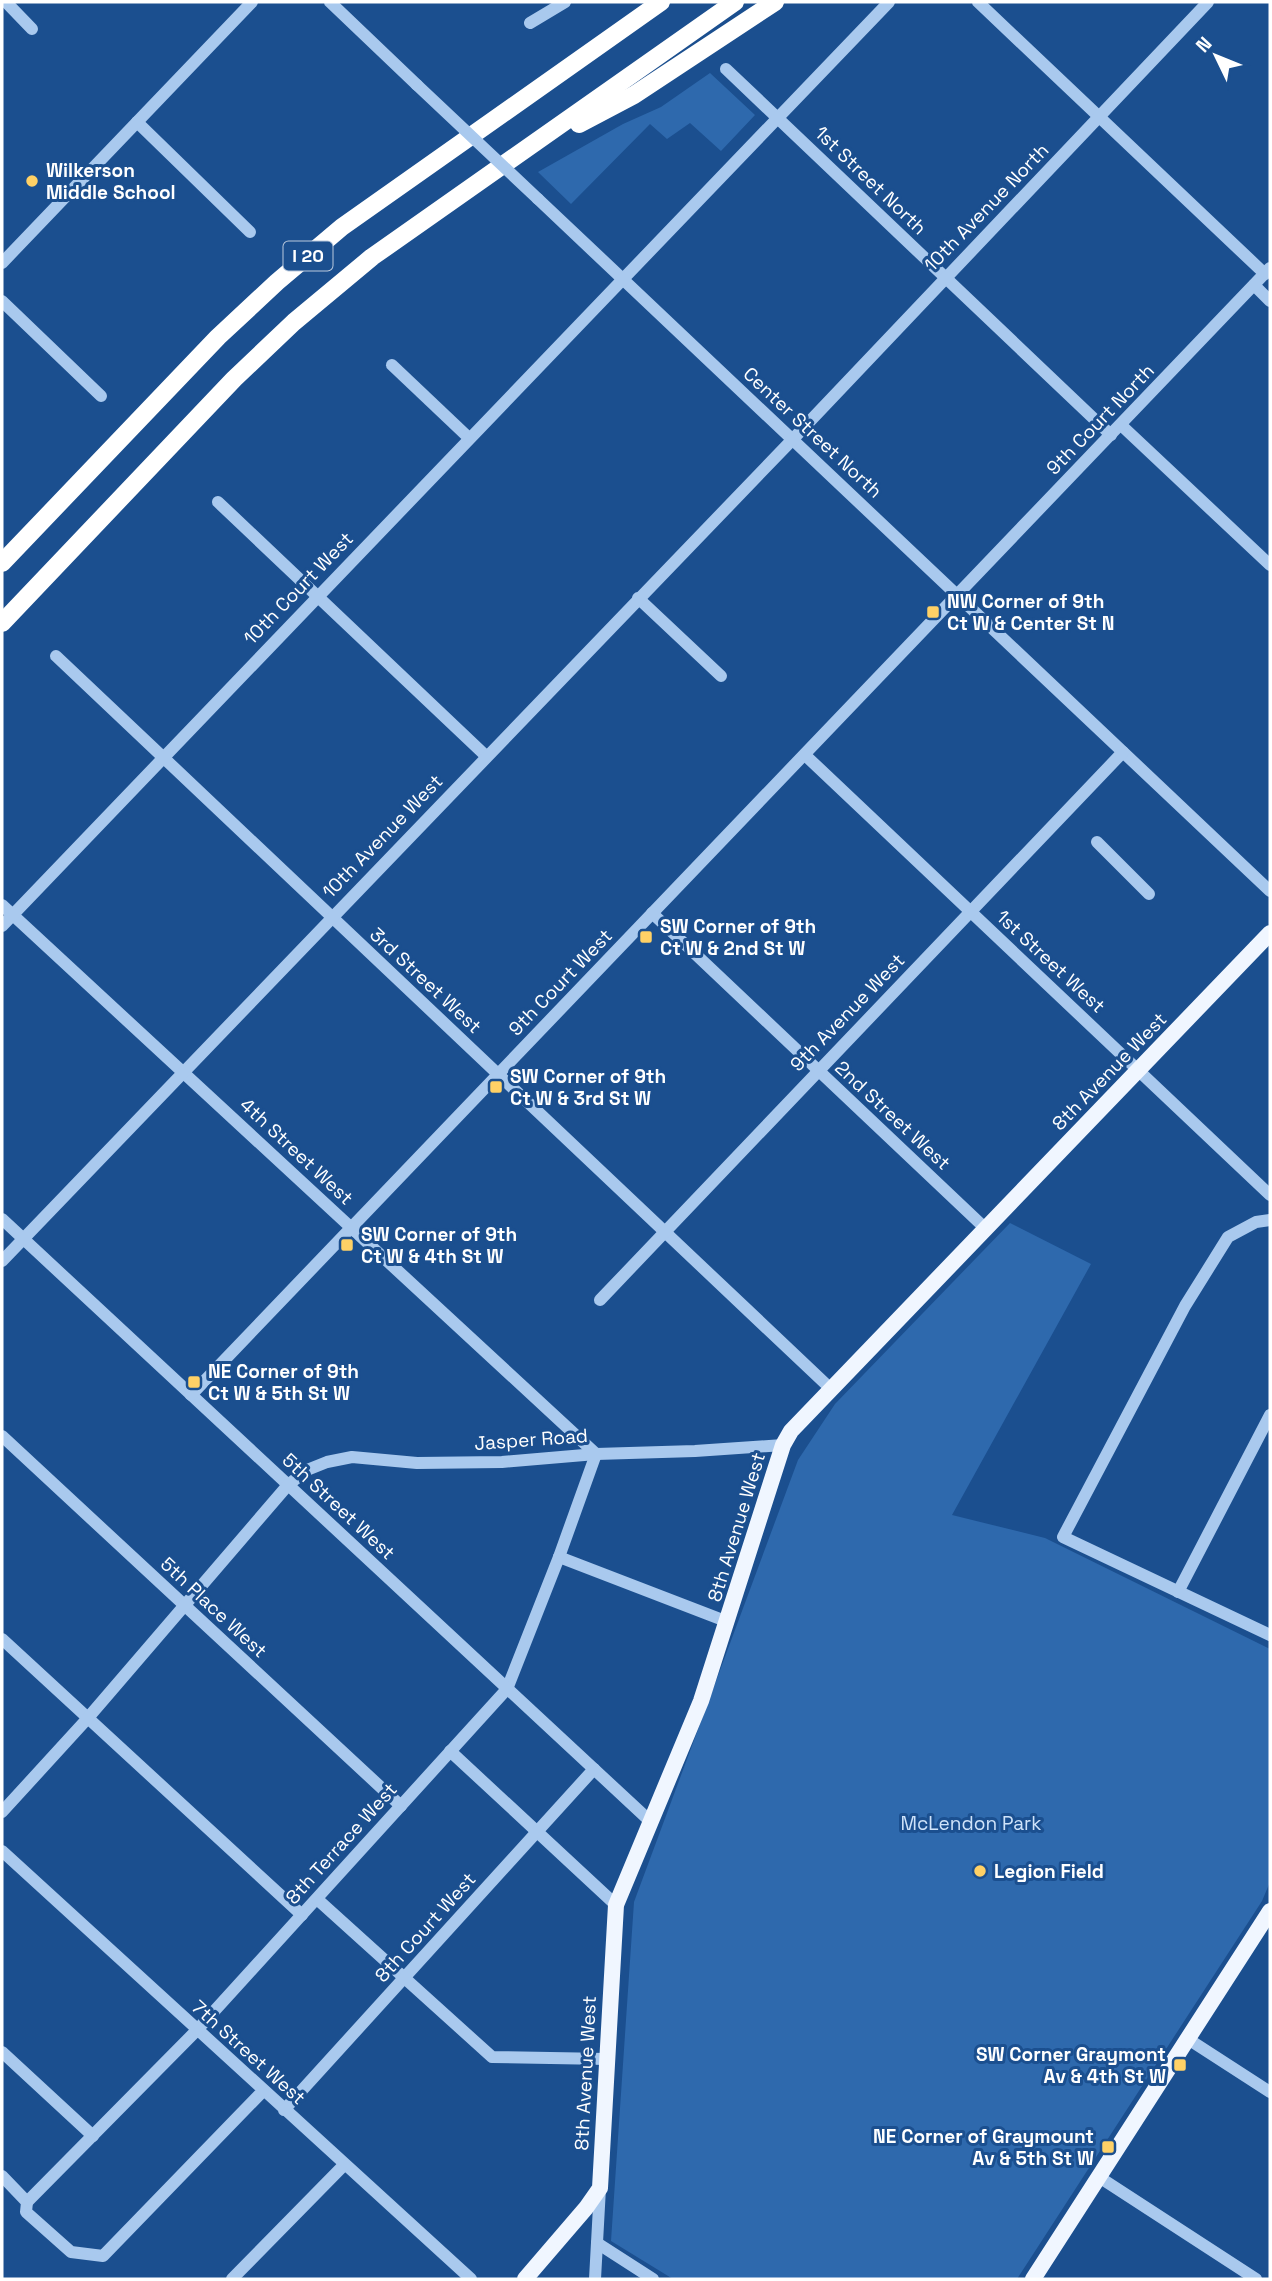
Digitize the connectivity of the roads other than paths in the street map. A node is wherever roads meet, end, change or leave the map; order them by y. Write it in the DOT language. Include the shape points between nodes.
graph roads {
  1 [pos="6,2"];
  2 [pos="252,2"];
  3 [pos="330,2"];
  4 [pos="565,2"];
  5 [pos="661,2"];
  6 [pos="735,2"];
  7 [pos="775,2"];
  8 [pos="889,2"];
  9 [pos="978,2"];
  10 [pos="1208,2"];
  11 [pos="530,23"];
  12 [pos="32,29"];
  13 [pos="726,69"];
  14 [pos="1099,117"];
  15 [pos="777,118"];
  16 [pos="137,122"];
  17 [pos="528,149"];
  18 [pos="250,232"];
  19 [pos="2,263"];
  20 [pos="1268,271"];
  21 [pos="945,278"];
  22 [pos="623,279"];
  23 [pos="1254,285"];
  24 [pos="1270,300"];
  25 [pos="2,301"];
  26 [pos="392,365"];
  27 [pos="101,396"];
  28 [pos="1121,425"];
  29 [pos="1111,435"];
  30 [pos="469,438"];
  31 [pos="793,439"];
  32 [pos="218,502"];
  33 [pos="2,564"];
  34 [pos="1270,565"];
  35 [pos="957,595"];
  36 [pos="317,596"];
  37 [pos="638,598"];
  38 [pos="2,623"];
  39 [pos="56,656"];
  40 [pos="721,676"];
  41 [pos="1123,752"];
  42 [pos="804,755"];
  43 [pos="486,756"];
  44 [pos="163,757"];
  45 [pos="1097,842"];
  46 [pos="1270,891"];
  47 [pos="1149,894"];
  48 [pos="2,905"];
  49 [pos="970,911"];
  50 [pos="652,913"];
  51 [pos="13,915"];
  52 [pos="332,917"];
  53 [pos="2,926"];
  54 [pos="1270,933"];
  55 [pos="818,1070"];
  56 [pos="1138,1070"];
  57 [pos="183,1072"];
  58 [pos="498,1074"];
  59 [pos="1270,1195"];
  60 [pos="2,1219"];
  61 [pos="1270,1220"];
  62 [pos="351,1228"];
  63 [pos="986,1228"];
  64 [pos="665,1232"];
  65 [pos="22,1238"];
  66 [pos="2,1261"];
  67 [pos="600,1300"];
  68 [pos="831,1389"];
  69 [pos="191,1395"];
  70 [pos="1270,1415"];
  71 [pos="2,1436"];
  72 [pos="783,1445"];
  73 [pos="596,1454"];
  74 [pos="288,1485"];
  75 [pos="559,1557"];
  76 [pos="1178,1592"];
  77 [pos="185,1607"];
  78 [pos="728,1622"];
  79 [pos="1270,1635"];
  80 [pos="2,1639"];
  81 [pos="508,1689"];
  82 [pos="87,1718"];
  83 [pos="450,1751"];
  84 [pos="594,1769"];
  85 [pos="401,1806"];
  86 [pos="2,1812"];
  87 [pos="651,1822"];
  88 [pos="538,1832"];
  89 [pos="2,1852"];
  90 [pos="317,1899"];
  91 [pos="616,1905"];
  92 [pos="1270,1911"];
  93 [pos="302,1914"];
  94 [pos="404,1978"];
  95 [pos="197,2030"];
  96 [pos="1188,2039"];
  97 [pos="2,2052"];
  98 [pos="607,2059"];
  99 [pos="263,2091"];
  100 [pos="1270,2092"];
  101 [pos="285,2110"];
  102 [pos="93,2136"];
  103 [pos="344,2165"];
  104 [pos="2,2176"];
  105 [pos="1099,2177"];
  106 [pos="600,2188"];
  107 [pos="27,2202"];
  108 [pos="597,2243"];
  109 [pos="232,2279"];
  110 [pos="471,2279"];
  111 [pos="525,2279"];
  112 [pos="594,2279"];
  113 [pos="653,2279"];
  114 [pos="1033,2279"];
  115 [pos="1256,2279"];
  1 -- 12 [label="street"];
  2 -- 16 [label="street"];
  3 -- 22 [label="street, Center Street North, bridge"];
  4 -- 11 [label="street"];
  5 -- 33 [label="highway, I 20" via="342,227 218,337"];
  6 -- 17 [label="highway, I 20"];
  7 -- 17 [label="highway" via="634,95"];
  8 -- 15 [label="street, 10th Court West"];
  9 -- 14 [label="street"];
  10 -- 14 [label="street, 10th Avenue North"];
  13 -- 15 [label="street, 1st Street North"];
  14 -- 20 [label="street"];
  14 -- 21 [label="street, 10th Avenue North"];
  15 -- 21 [label="street, 1st Street North"];
  15 -- 22 [label="street, 10th Court West"];
  16 -- 18 [label="street"];
  16 -- 19 [label="street"];
  17 -- 38 [label="highway, I 20" via="372,257 294,322"];
  20 -- 23 [label="street, 9th Court North"];
  21 -- 29 [label="street, 1st Street North"];
  21 -- 31 [label="street, 10th Avenue North"];
  22 -- 30 [label="street, 10th Court West"];
  22 -- 31 [label="street, Center Street North"];
  23 -- 24 [label="street"];
  23 -- 28 [label="street, 9th Court North"];
  25 -- 27 [label="street"];
  26 -- 30 [label="street"];
  28 -- 29 [label="street, 9th Court North"];
  28 -- 34 [label="street"];
  29 -- 35 [label="street, 9th Court North"];
  30 -- 36 [label="street, 10th Court West"];
  31 -- 35 [label="street, Center Street North"];
  31 -- 37 [label="street, 10th Avenue West"];
  32 -- 36 [label="street"];
  35 -- 41 [label="street, Center Street North"];
  35 -- 42 [label="street, 9th Court West"];
  36 -- 43 [label="street"];
  36 -- 44 [label="street, 10th Court West"];
  37 -- 40 [label="street"];
  37 -- 43 [label="street, 10th Avenue West"];
  39 -- 44 [label="street, 3rd Street West"];
  41 -- 46 [label="street, Center Street North"];
  41 -- 49 [label="street, 9th Avenue West"];
  42 -- 49 [label="street, 1st Street West"];
  42 -- 50 [label="street, 9th Court West"];
  43 -- 52 [label="street, 10th Avenue West"];
  44 -- 51 [label="street, 10th Court West"];
  44 -- 52 [label="street, 3rd Street West"];
  45 -- 47 [label="street"];
  48 -- 51 [label="street, 4th Street West"];
  49 -- 55 [label="street, 9th Avenue West"];
  49 -- 56 [label="street, 1st Street West"];
  50 -- 55 [label="street, 2nd Street West"];
  50 -- 58 [label="street, 9th Court West"];
  51 -- 53 [label="street, 10th Court West"];
  51 -- 57 [label="street, 4th Street West"];
  52 -- 57 [label="street, 10th Avenue West"];
  52 -- 58 [label="street, 3rd Street West"];
  54 -- 56 [label="main road, 8th Avenue West"];
  55 -- 63 [label="street, 2nd Street West"];
  55 -- 64 [label="street, 9th Avenue West"];
  56 -- 59 [label="street, 1st Street West"];
  56 -- 63 [label="main road, 8th Avenue West"];
  57 -- 62 [label="street, 4th Street West"];
  57 -- 65 [label="street, 10th Avenue West"];
  58 -- 62 [label="street, 9th Court West"];
  58 -- 64 [label="street, 3rd Street West"];
  60 -- 65 [label="street, 5th Street West"];
  61 -- 76 [label="street" via="1228,1237 1185,1306 1063,1537"];
  62 -- 69 [label="street, 9th Court West"];
  62 -- 73 [label="street, 4th Street West"];
  63 -- 68 [label="main road, 8th Avenue West"];
  64 -- 67 [label="street, 9th Avenue West"];
  64 -- 68 [label="street, 3rd Street West"];
  65 -- 66 [label="street, 10th Avenue West"];
  65 -- 69 [label="street, 5th Street West"];
  68 -- 72 [label="main road, 8th Avenue West"];
  69 -- 74 [label="street, 5th Street West"];
  70 -- 76 [label="street"];
  71 -- 77 [label="street, 5th Place West"];
  72 -- 73 [label="street, Jasper Road"];
  72 -- 78 [label="main road, 8th Avenue West"];
  73 -- 74 [label="street, Jasper Road" via="417,1463 352,1457 307,1470"];
  73 -- 75 [label="street, 8th Terrace West"];
  74 -- 77 [label="street"];
  74 -- 81 [label="street, 5th Street West"];
  75 -- 78 [label="street"];
  75 -- 81 [label="street, 8th Terrace West"];
  76 -- 79 [label="street"];
  77 -- 82 [label="street"];
  77 -- 85 [label="street, 5th Place West"];
  78 -- 87 [label="main road, 8th Avenue West"];
  80 -- 82 [label="street"];
  81 -- 83 [label="street, 8th Terrace West"];
  81 -- 84 [label="street, 5th Street West"];
  82 -- 86 [label="street"];
  82 -- 93 [label="street"];
  83 -- 85 [label="street, 8th Terrace West"];
  83 -- 88 [label="street"];
  84 -- 87 [label="street, 5th Street West"];
  84 -- 88 [label="street, 8th Court West"];
  85 -- 90 [label="street, 8th Terrace West"];
  87 -- 91 [label="main road, 8th Avenue West"];
  88 -- 91 [label="street"];
  88 -- 94 [label="street, 8th Court West"];
  89 -- 95 [label="street, 7th Street West"];
  90 -- 93 [label="street, 8th Terrace West"];
  90 -- 94 [label="street"];
  91 -- 98 [label="main road, 8th Avenue West"];
  92 -- 96 [label="main road"];
  93 -- 95 [label="street, 8th Terrace West"];
  94 -- 98 [label="street" via="492,2057"];
  94 -- 101 [label="street, 8th Court West"];
  95 -- 99 [label="street, 7th Street West"];
  95 -- 102 [label="street, 8th Terrace West"];
  96 -- 100 [label="street"];
  96 -- 105 [label="main road"];
  97 -- 102 [label="street"];
  98 -- 106 [label="main road, 8th Avenue West"];
  99 -- 101 [label="street, 7th Street West"];
  99 -- 107 [label="street" via="103,2256 71,2252 26,2212"];
  101 -- 103 [label="street, 7th Street West"];
  102 -- 107 [label="street, 8th Terrace West"];
  103 -- 109 [label="street"];
  103 -- 110 [label="street, 7th Street West"];
  104 -- 107 [label="street"];
  105 -- 114 [label="main road"];
  105 -- 115 [label="street"];
  106 -- 108 [label="street"];
  106 -- 111 [label="main road"];
  108 -- 112 [label="street"];
  108 -- 113 [label="street"];
}
